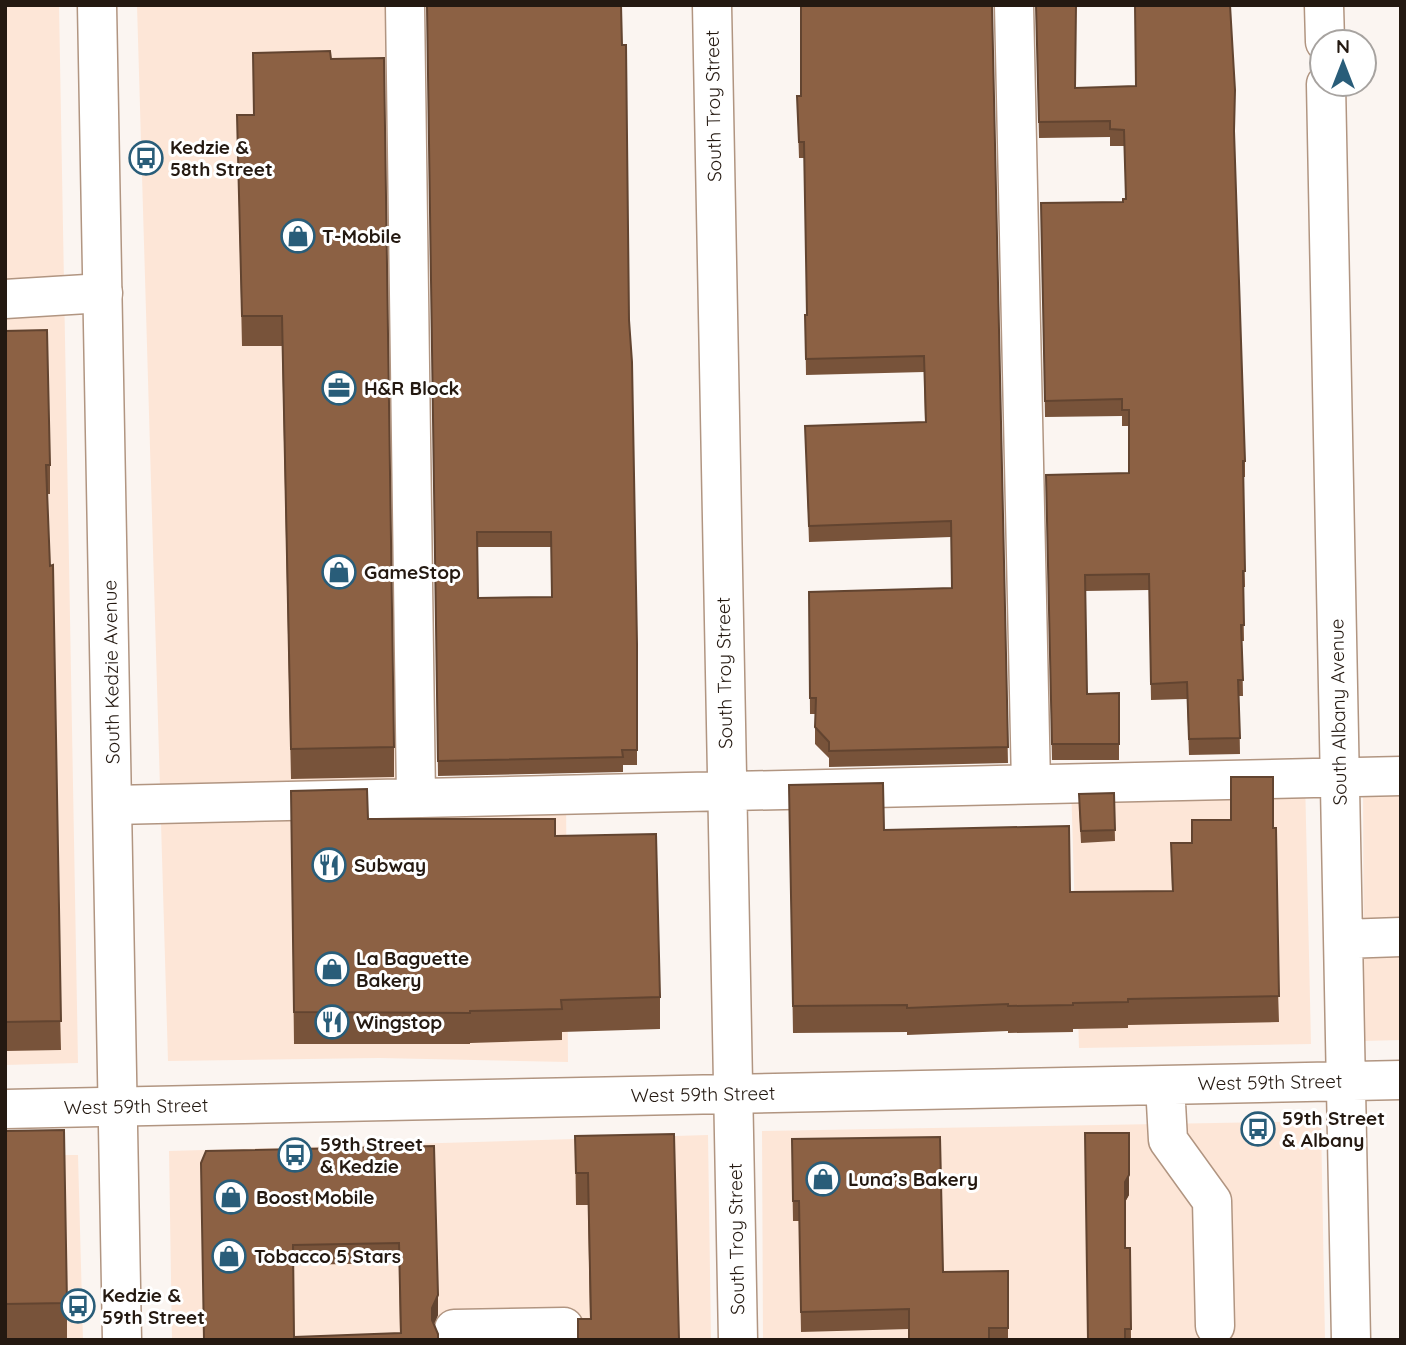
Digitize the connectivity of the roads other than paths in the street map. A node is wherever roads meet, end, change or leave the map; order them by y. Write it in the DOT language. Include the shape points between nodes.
graph roads {
  1 [pos="97,5"];
  2 [pos="404,5"];
  3 [pos="712,5"];
  4 [pos="1014,5"];
  5 [pos="1324,5"];
  6 [pos="1325,28"];
  7 [pos="1326,98"];
  8 [pos="103,293"];
  9 [pos="5,299"];
  10 [pos="1401,776"];
  11 [pos="1339,777"];
  12 [pos="1031,785"];
  13 [pos="727,791"];
  14 [pos="416,798"];
  15 [pos="113,805"];
  16 [pos="1401,937"];
  17 [pos="1343,939"];
  18 [pos="1346,1080"];
  19 [pos="1401,1080"];
  20 [pos="1165,1084"];
  21 [pos="733,1093"];
  22 [pos="118,1107"];
  23 [pos="5,1109"];
  24 [pos="1215,1326"];
  25 [pos="564,1327"];
  26 [pos="122,1340"];
  27 [pos="454,1340"];
  28 [pos="738,1340"];
  29 [pos="1351,1340"];
  1 -- 8 [label="street, South Kedzie Avenue"];
  2 -- 14 [label="street"];
  3 -- 13 [label="street, South Troy Street"];
  4 -- 12 [label="street"];
  5 -- 6 [label="street"];
  7 -- 11 [label="street, South Albany Avenue"];
  8 -- 9 [label="street"];
  8 -- 15 [label="street, South Kedzie Avenue"];
  10 -- 11 [label="street"];
  11 -- 12 [label="street"];
  11 -- 17 [label="street, South Albany Avenue"];
  12 -- 13 [label="street"];
  13 -- 14 [label="street"];
  13 -- 21 [label="street, South Troy Street"];
  14 -- 15 [label="street"];
  15 -- 22 [label="street, South Kedzie Avenue"];
  16 -- 17 [label="street"];
  17 -- 18 [label="street, South Albany Avenue"];
  18 -- 19 [label="street, West 59th Street"];
  18 -- 20 [label="street, West 59th Street"];
  18 -- 29 [label="street, South Albany Avenue"];
  20 -- 21 [label="street, West 59th Street"];
  20 -- 24 [label="street" via="1168,1140 1212,1201"];
  21 -- 22 [label="street, West 59th Street"];
  21 -- 28 [label="street, South Troy Street"];
  22 -- 23 [label="street, West 59th Street"];
  22 -- 26 [label="street, South Kedzie Avenue"];
  25 -- 27 [label="street" via="454,1329"];
}
